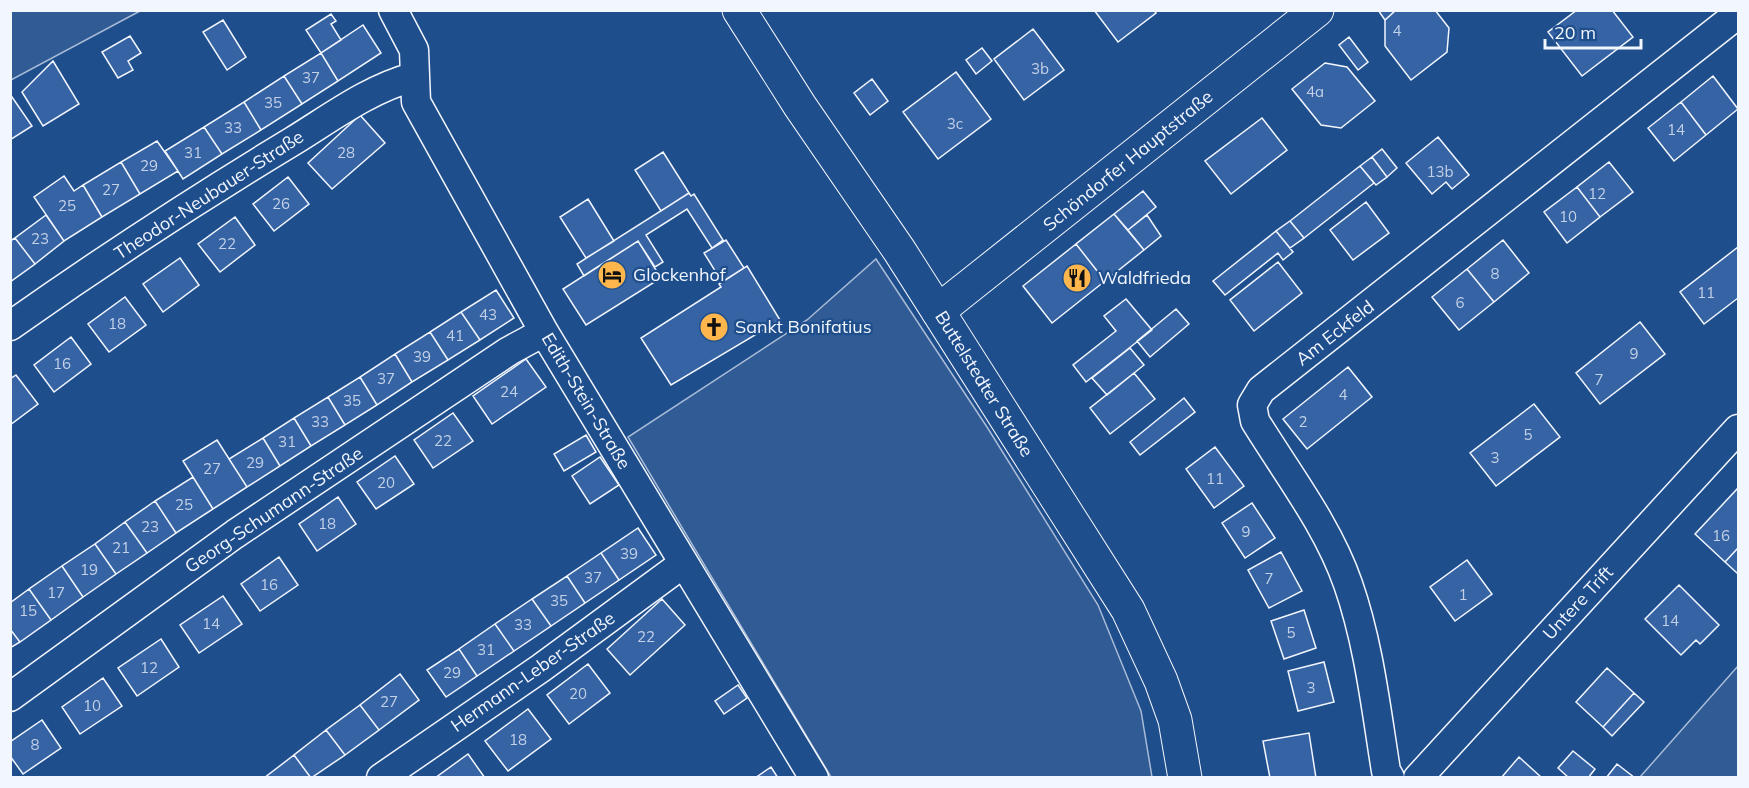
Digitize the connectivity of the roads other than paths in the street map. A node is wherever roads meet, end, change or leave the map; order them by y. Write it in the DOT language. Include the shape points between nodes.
graph roads {
  1 [pos="393,10"];
  2 [pos="739,10"];
  3 [pos="1317,10"];
  4 [pos="1738,12"];
  5 [pos="413,77"];
  6 [pos="938,311"];
  7 [pos="10,326"];
  8 [pos="544,332"];
  9 [pos="1738,429"];
  10 [pos="684,563"];
  11 [pos="10,697"];
  12 [pos="381,777"];
  13 [pos="814,777"];
  14 [pos="1185,777"];
  15 [pos="1390,777"];
  16 [pos="1418,777"];
  1 -- 5 [label="street, Edith-Stein-Straße" via="414,50"];
  2 -- 6 [label="main road, Buttelstedter Straße"];
  3 -- 6 [label="main road, Schöndorfer Hauptstraße"];
  4 -- 15 [label="street, Am Eckfeld" via="1261,390 1252,405 1255,422 1328,540 1347,582 1361,631"];
  5 -- 7 [label="street, Theodor-Neubauer-Straße" via="386,84 269,155"];
  5 -- 8 [label="street, Edith-Stein-Straße" via="416,102"];
  6 -- 14 [label="main road, Buttelstedter Straße" via="1128,610 1175,720"];
  8 -- 10 [label="street, Edith-Stein-Straße"];
  8 -- 11 [label="street, Georg-Schumann-Straße" via="509,351 235,534"];
  9 -- 16 [label="street, Untere Trift"];
  10 -- 12 [label="street, Hermann-Leber-Straße" via="541,668"];
  10 -- 13 [label="street, Edith-Stein-Straße"];
}
